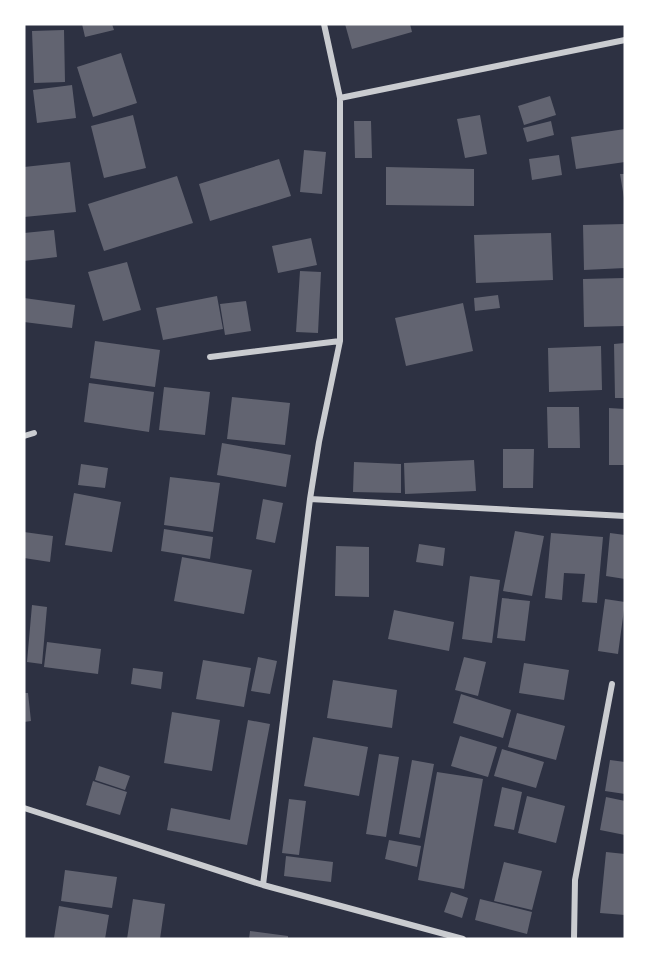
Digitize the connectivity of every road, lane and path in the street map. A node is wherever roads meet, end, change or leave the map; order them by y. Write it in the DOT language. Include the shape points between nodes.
graph roads {
  1 [pos="324,24"];
  2 [pos="625,40"];
  3 [pos="340,98"];
  4 [pos="340,340"];
  5 [pos="210,357"];
  6 [pos="34,433"];
  7 [pos="24,436"];
  8 [pos="310,499"];
  9 [pos="625,516"];
  10 [pos="612,684"];
  11 [pos="24,808"];
  12 [pos="263,885"];
  13 [pos="463,939"];
  14 [pos="574,939"];
  1 -- 3 [label="street"];
  2 -- 3 [label="street"];
  3 -- 4 [label="street"];
  4 -- 5 [label="street"];
  4 -- 8 [label="street"];
  6 -- 7 [label="street"];
  8 -- 9 [label="street"];
  8 -- 12 [label="street"];
  10 -- 14 [label="street" via="575,880"];
  11 -- 12 [label="street"];
  12 -- 13 [label="street"];
}
